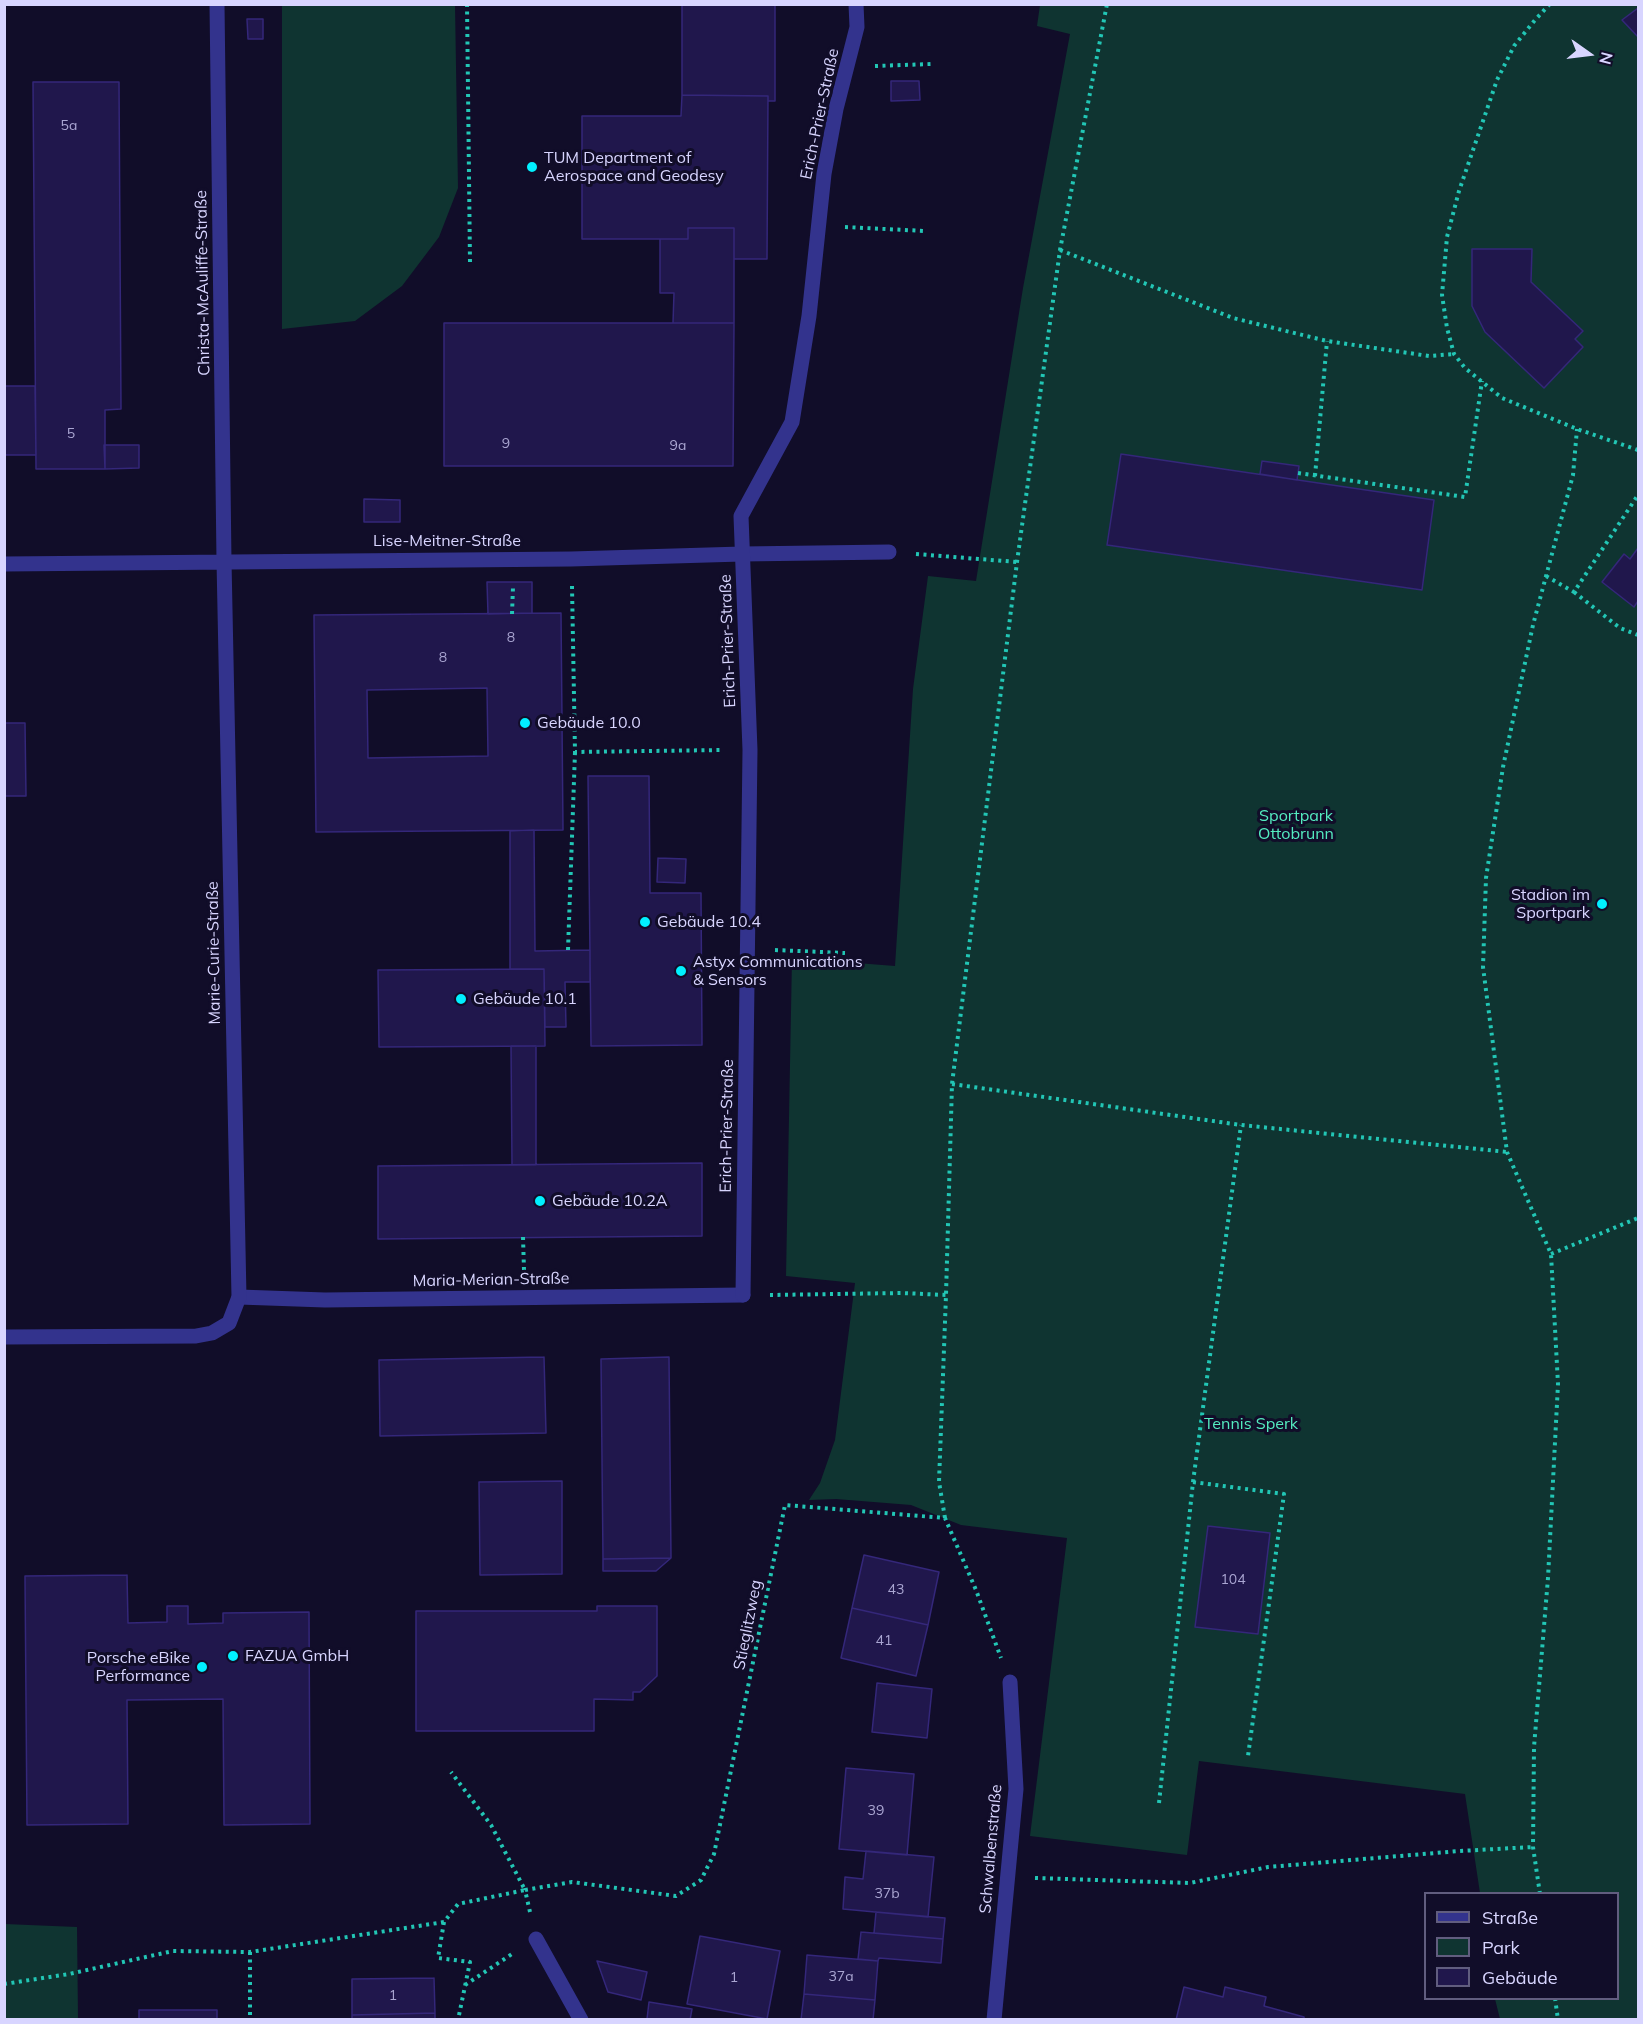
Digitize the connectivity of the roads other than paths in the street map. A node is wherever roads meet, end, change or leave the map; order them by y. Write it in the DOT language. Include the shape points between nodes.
graph roads {
  1 [pos="217,4"];
  2 [pos="856,4"];
  3 [pos="889,552"];
  4 [pos="742,554"];
  5 [pos="224,561"];
  6 [pos="4,564"];
  7 [pos="743,1295"];
  8 [pos="239,1296"];
  9 [pos="4,1337"];
  10 [pos="1010,1682"];
  11 [pos="536,1939"];
  12 [pos="581,2019"];
  13 [pos="994,2019"];
  1 -- 5 [label="street, Christa-McAuliffe-Straße"];
  2 -- 4 [label="street, Erich-Prier-Straße" via="857,27 826,163 809,316 792,422 741,516"];
  3 -- 4 [label="street, Lise-Meitner-Straße"];
  4 -- 5 [label="street, Lise-Meitner-Straße"];
  4 -- 7 [label="street, Erich-Prier-Straße" via="750,750"];
  5 -- 6 [label="street, Lise-Meitner-Straße"];
  5 -- 8 [label="street, Marie-Curie-Straße"];
  7 -- 8 [label="street, Maria-Merian-Straße" via="325,1300"];
  8 -- 9 [label="street, Marie-Curie-Straße" via="229,1323 212,1333 196,1336"];
  10 -- 13 [label="street, Schwalbenstraße" via="1016,1789"];
  11 -- 12 [label="street"];
}
